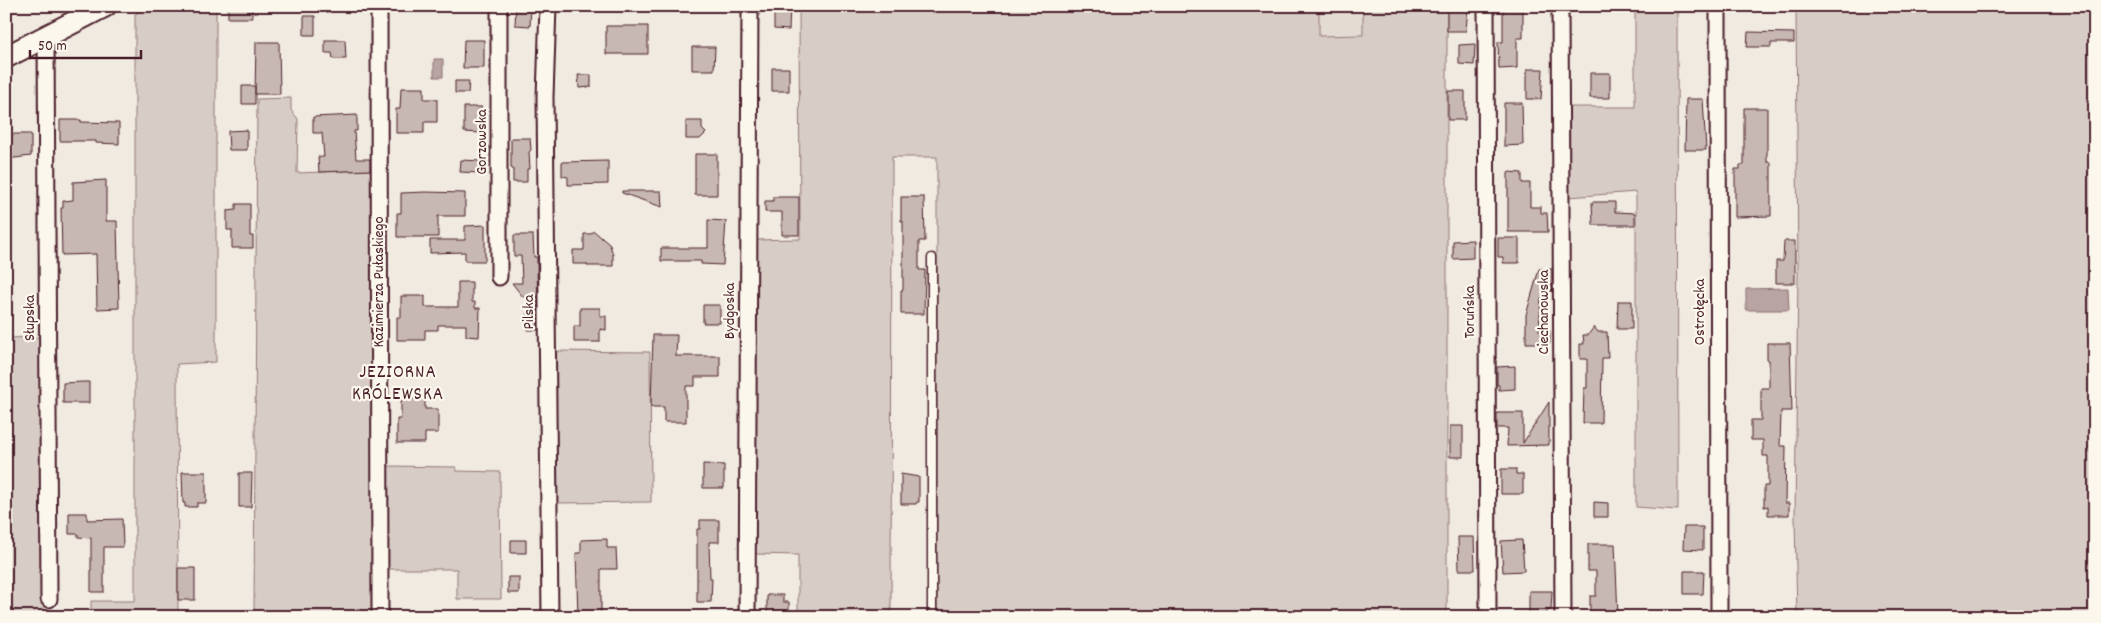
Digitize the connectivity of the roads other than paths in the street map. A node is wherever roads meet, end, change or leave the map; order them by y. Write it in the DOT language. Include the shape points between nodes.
graph roads {
  1 [pos="104,6"];
  2 [pos="379,6"];
  3 [pos="499,6"];
  4 [pos="548,6"];
  5 [pos="750,6"];
  6 [pos="1486,6"];
  7 [pos="1560,6"];
  8 [pos="1718,6"];
  9 [pos="46,37"];
  10 [pos="6,57"];
  11 [pos="932,258"];
  12 [pos="499,277"];
  13 [pos="49,599"];
  14 [pos="380,617"];
  15 [pos="550,617"];
  16 [pos="746,617"];
  17 [pos="932,617"];
  18 [pos="1488,617"];
  19 [pos="1563,617"];
  20 [pos="1719,617"];
  1 -- 9 [label="main road"];
  2 -- 14 [label="street, Kazimierza Pułaskiego"];
  3 -- 12 [label="street, Gorzowska"];
  4 -- 15 [label="street, Pilska" via="545,107"];
  5 -- 16 [label="street, Bydgoska"];
  6 -- 18 [label="street, Toruńska"];
  7 -- 19 [label="street, Ciechanowska"];
  8 -- 20 [label="street, Ostrołęcka"];
  9 -- 10 [label="main road"];
  9 -- 13 [label="street, Słupska"];
  11 -- 17 [label="lane"];
}
